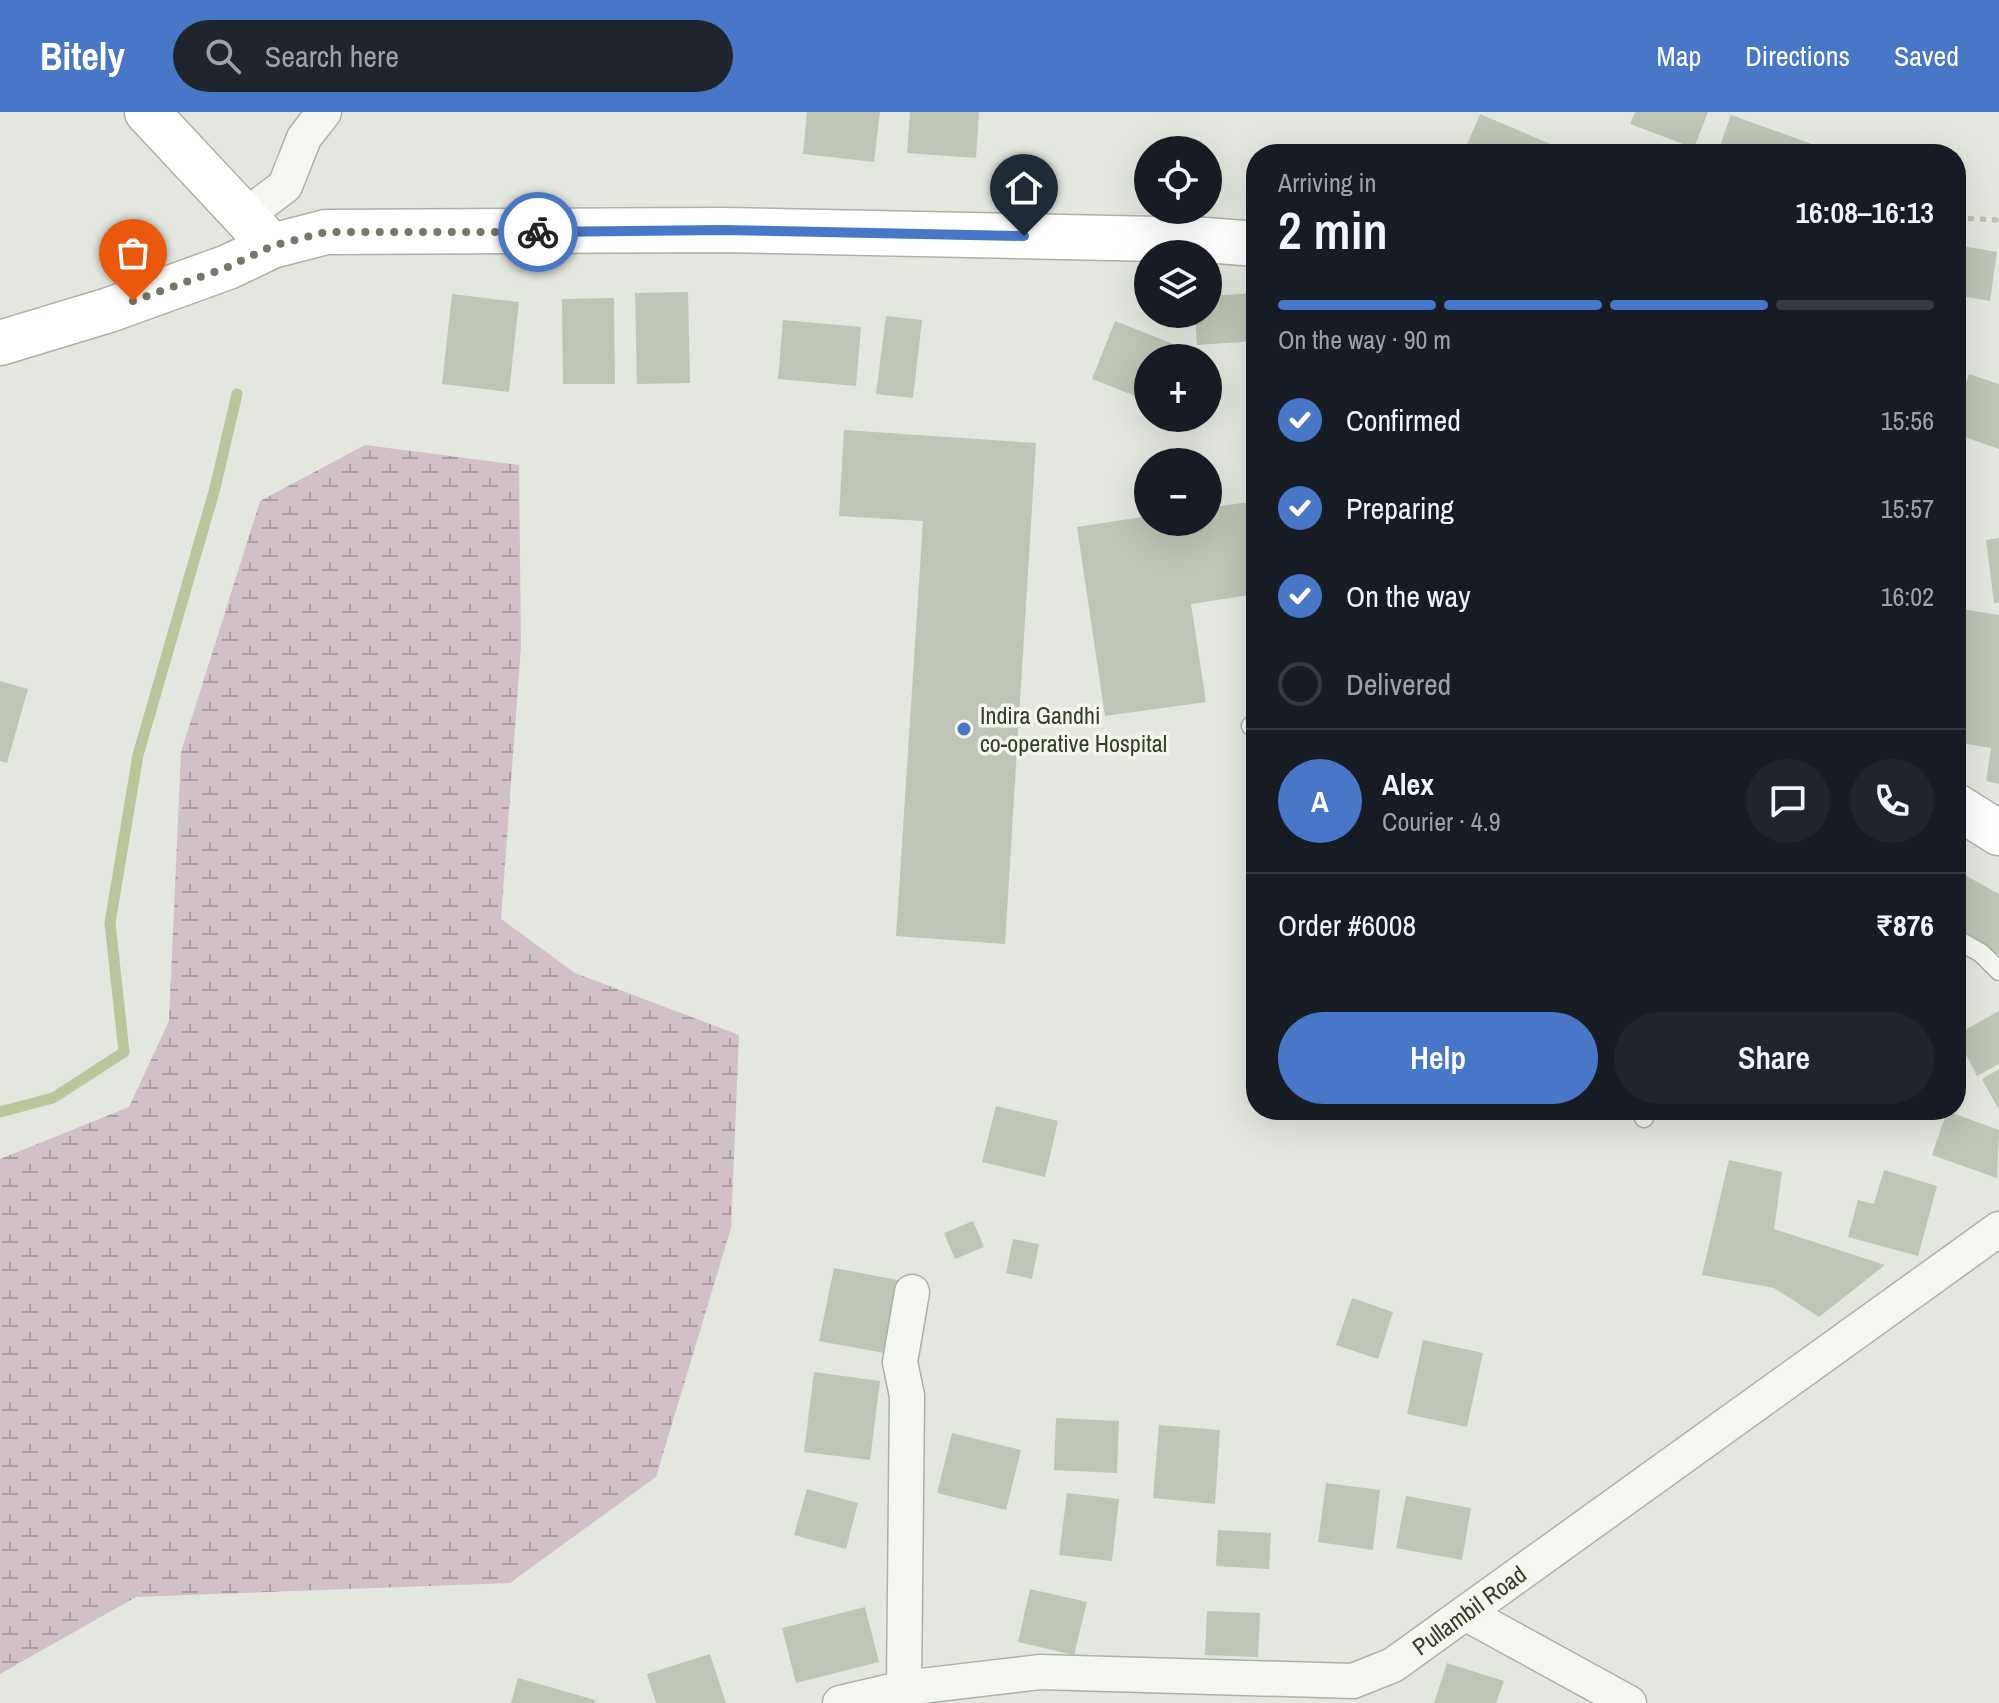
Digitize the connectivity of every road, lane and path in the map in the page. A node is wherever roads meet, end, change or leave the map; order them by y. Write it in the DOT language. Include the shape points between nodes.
graph roads {
  1 [pos="147,112"];
  2 [pos="324,112"];
  3 [pos="1966,218"];
  4 [pos="1999,220"];
  5 [pos="258,231"];
  6 [pos="1246,243"];
  7 [pos="0,343"];
  8 [pos="1966,812"];
  9 [pos="1999,833"];
  10 [pos="1966,945"];
  11 [pos="1999,971"];
  12 [pos="1999,1229"];
  13 [pos="912,1292"];
  14 [pos="1465,1613"];
  15 [pos="904,1688"];
  16 [pos="1258,1690"];
  17 [pos="840,1703"];
  18 [pos="1629,1703"];
  1 -- 5 [label="main road"];
  2 -- 5 [label="street" via="304,138 285,186"];
  3 -- 4 [label="path"];
  5 -- 6 [label="main road" via="599,229"];
  5 -- 7 [label="main road" via="228,267"];
  8 -- 9 [label="main road"];
  10 -- 11 [label="lane"];
  12 -- 14 [label="street, Pullambil Road"];
  13 -- 15 [label="street" via="900,1362 907,1396"];
  14 -- 16 [label="street, Pullambil Road" via="1393,1665 1353,1681"];
  14 -- 18 [label="street"];
  15 -- 16 [label="street, Pullambil Road" via="1040,1672"];
  15 -- 17 [label="street, Pullambil Road"];
}
